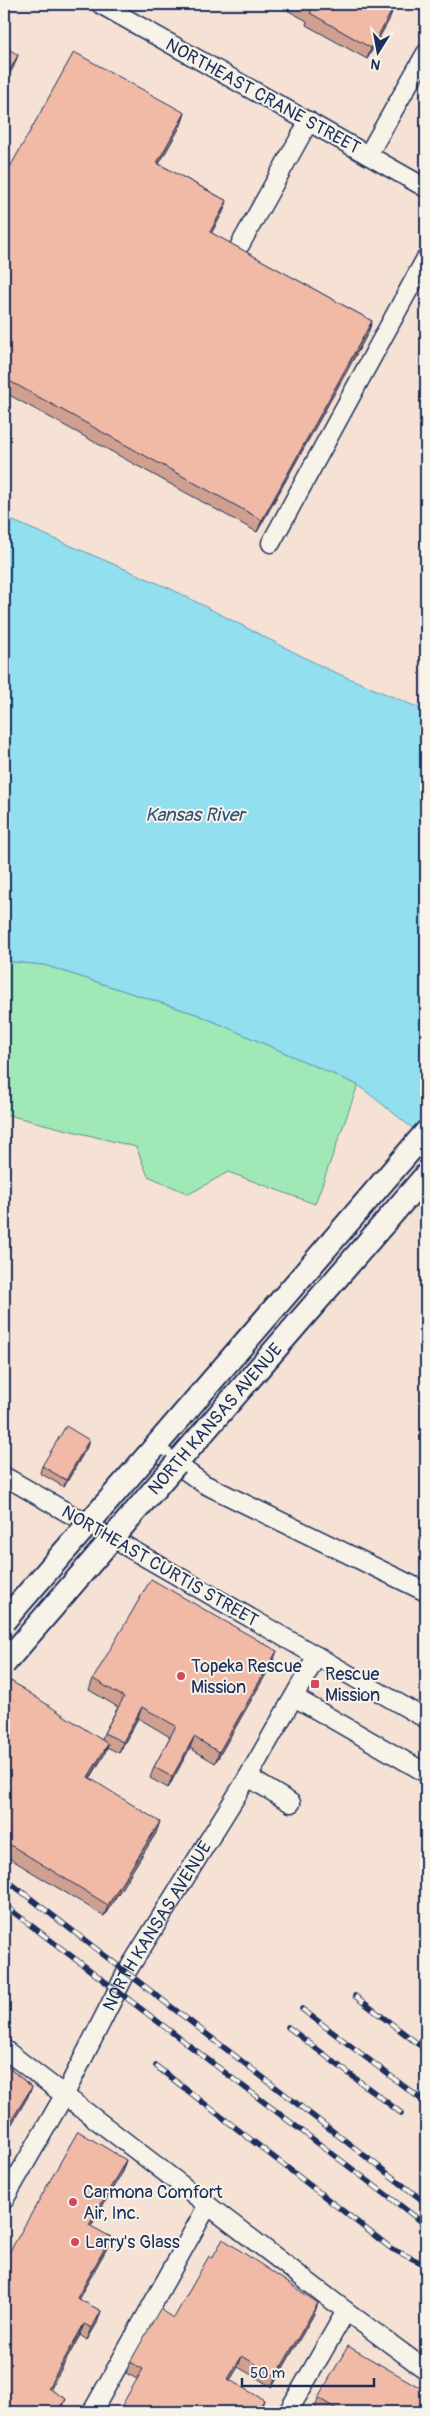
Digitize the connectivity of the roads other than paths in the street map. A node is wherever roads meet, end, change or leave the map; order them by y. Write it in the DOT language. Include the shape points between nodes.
graph roads {
  1 [pos="100,4"];
  2 [pos="426,53"];
  3 [pos="309,121"];
  4 [pos="368,155"];
  5 [pos="426,188"];
  6 [pos="240,244"];
  7 [pos="426,258"];
  8 [pos="271,544"];
  9 [pos="426,1132"];
  10 [pos="426,1175"];
  11 [pos="154,1448"];
  12 [pos="176,1464"];
  13 [pos="5,1480"];
  14 [pos="426,1592"];
  15 [pos="4,1622"];
  16 [pos="317,1656"];
  17 [pos="4,1664"];
  18 [pos="294,1697"];
  19 [pos="426,1718"];
  20 [pos="426,1772"];
  21 [pos="248,1777"];
  22 [pos="291,1803"];
  23 [pos="4,2049"];
  24 [pos="65,2094"];
  25 [pos="4,2200"];
  26 [pos="208,2205"];
  27 [pos="346,2311"];
  28 [pos="426,2370"];
  29 [pos="92,2412"];
  30 [pos="288,2412"];
  1 -- 3 [label="street, NORTHEAST CRANE STREET"];
  2 -- 4 [label="street"];
  3 -- 4 [label="street, NORTHEAST CRANE STREET"];
  3 -- 6 [label="street"];
  4 -- 5 [label="street, NORTHEAST CRANE STREET"];
  7 -- 8 [label="street"];
  9 -- 11 [label="main road, NORTH KANSAS AVENUE"];
  10 -- 12 [label="main road, NORTH KANSAS AVENUE"];
  11 -- 12 [label="street"];
  11 -- 15 [label="main road, NORTH KANSAS AVENUE, bridge"];
  12 -- 14 [label="street" via="204,1484"];
  12 -- 17 [label="main road, NORTH KANSAS AVENUE, bridge"];
  13 -- 16 [label="street, NORTHEAST CURTIS STREET"];
  16 -- 18 [label="street, NORTH KANSAS AVENUE"];
  16 -- 19 [label="street, NORTHEAST CURTIS STREET"];
  18 -- 20 [label="street"];
  18 -- 21 [label="street, NORTH KANSAS AVENUE"];
  21 -- 22 [label="street"];
  21 -- 24 [label="street, NORTH KANSAS AVENUE" via="126,1973"];
  23 -- 24 [label="street"];
  24 -- 25 [label="street, NORTH KANSAS AVENUE"];
  24 -- 26 [label="street"];
  26 -- 27 [label="street"];
  26 -- 29 [label="street"];
  27 -- 28 [label="street"];
  27 -- 30 [label="street"];
}
